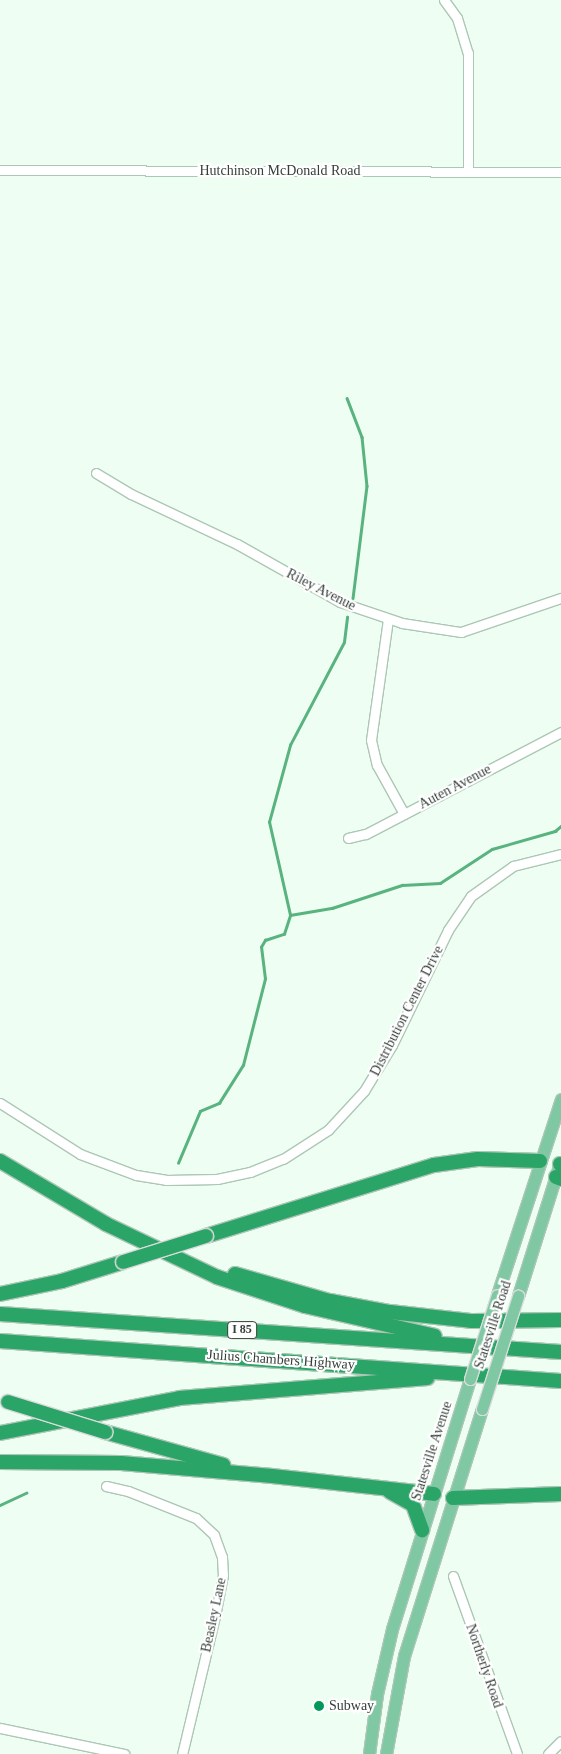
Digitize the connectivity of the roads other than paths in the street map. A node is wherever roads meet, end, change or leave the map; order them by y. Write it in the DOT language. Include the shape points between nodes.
graph roads {
  1 [pos="444,0"];
  2 [pos="0,170"];
  3 [pos="468,172"];
  4 [pos="561,172"];
  5 [pos="96,473"];
  6 [pos="561,598"];
  7 [pos="388,619"];
  8 [pos="561,732"];
  9 [pos="404,814"];
  10 [pos="348,838"];
  11 [pos="561,854"];
  12 [pos="561,1100"];
  13 [pos="0,1102"];
  14 [pos="540,1161"];
  15 [pos="0,1162"];
  16 [pos="560,1169"];
  17 [pos="134,1238"];
  18 [pos="0,1294"];
  19 [pos="0,1314"];
  20 [pos="561,1320"];
  21 [pos="0,1341"];
  22 [pos="484,1346"];
  23 [pos="561,1352"];
  24 [pos="475,1375"];
  25 [pos="561,1381"];
  26 [pos="4,1400"];
  27 [pos="74,1417"];
  28 [pos="0,1423"];
  29 [pos="0,1433"];
  30 [pos="0,1462"];
  31 [pos="272,1476"];
  32 [pos="106,1486"];
  33 [pos="385,1490"];
  34 [pos="434,1494"];
  35 [pos="561,1494"];
  36 [pos="454,1498"];
  37 [pos="422,1530"];
  38 [pos="454,1576"];
  39 [pos="0,1728"];
  40 [pos="561,1741"];
  41 [pos="121,1754"];
  42 [pos="182,1754"];
  43 [pos="369,1754"];
  44 [pos="386,1754"];
  45 [pos="517,1754"];
  46 [pos="548,1754"];
  1 -- 3 [label="street" via="457,18 468,53"];
  2 -- 3 [label="street, Hutchinson McDonald Road"];
  3 -- 4 [label="street, Hutchinson McDonald Road"];
  5 -- 7 [label="street, Riley Avenue" via="146,502 237,544 340,602"];
  6 -- 7 [label="street, Riley Avenue" via="461,632 441,631"];
  7 -- 9 [label="street" via="371,740 377,765"];
  8 -- 9 [label="street, Auten Avenue"];
  9 -- 10 [label="street, Auten Avenue" via="366,834"];
  11 -- 13 [label="street, Distribution Center Drive" via="513,866 471,896 448,930 392,1045 364,1091 328,1130 283,1159 217,1179 144,1176 80,1154"];
  12 -- 14 [label="main road"];
  14 -- 16 [label="main road"];
  14 -- 18 [label="highway, bridge" via="478,1160 434,1165 62,1281"];
  14 -- 34 [label="main road, Statesville Avenue, bridge"];
  15 -- 17 [label="highway"];
  16 -- 36 [label="main road, Statesville Road, bridge"];
  17 -- 20 [label="highway" via="243,1277 359,1307 448,1319"];
  17 -- 22 [label="highway" via="189,1265 275,1297 345,1316"];
  19 -- 22 [label="highway, Julius Chambers Highway / I 85"];
  21 -- 24 [label="highway, Julius Chambers Highway / I 85"];
  22 -- 23 [label="highway, Julius Chambers Highway / I 85"];
  24 -- 25 [label="highway, Julius Chambers Highway / I 85"];
  24 -- 27 [label="highway" via="234,1391"];
  26 -- 31 [label="highway, bridge" via="105,1432"];
  27 -- 28 [label="highway"];
  27 -- 29 [label="highway"];
  30 -- 31 [label="highway" via="96,1462"];
  31 -- 33 [label="highway"];
  32 -- 42 [label="street, Beasley Lane" via="128,1491 196,1518 214,1535 221,1551 223,1575"];
  33 -- 34 [label="highway"];
  33 -- 37 [label="highway" via="413,1505"];
  34 -- 36 [label="main road"];
  34 -- 37 [label="main road, Statesville Avenue"];
  35 -- 36 [label="highway"];
  36 -- 44 [label="main road" via="404,1656"];
  37 -- 43 [label="main road, Statesville Avenue" via="385,1657"];
  38 -- 45 [label="street, Northerly Road"];
  39 -- 41 [label="street"];
  40 -- 46 [label="street"];
}
